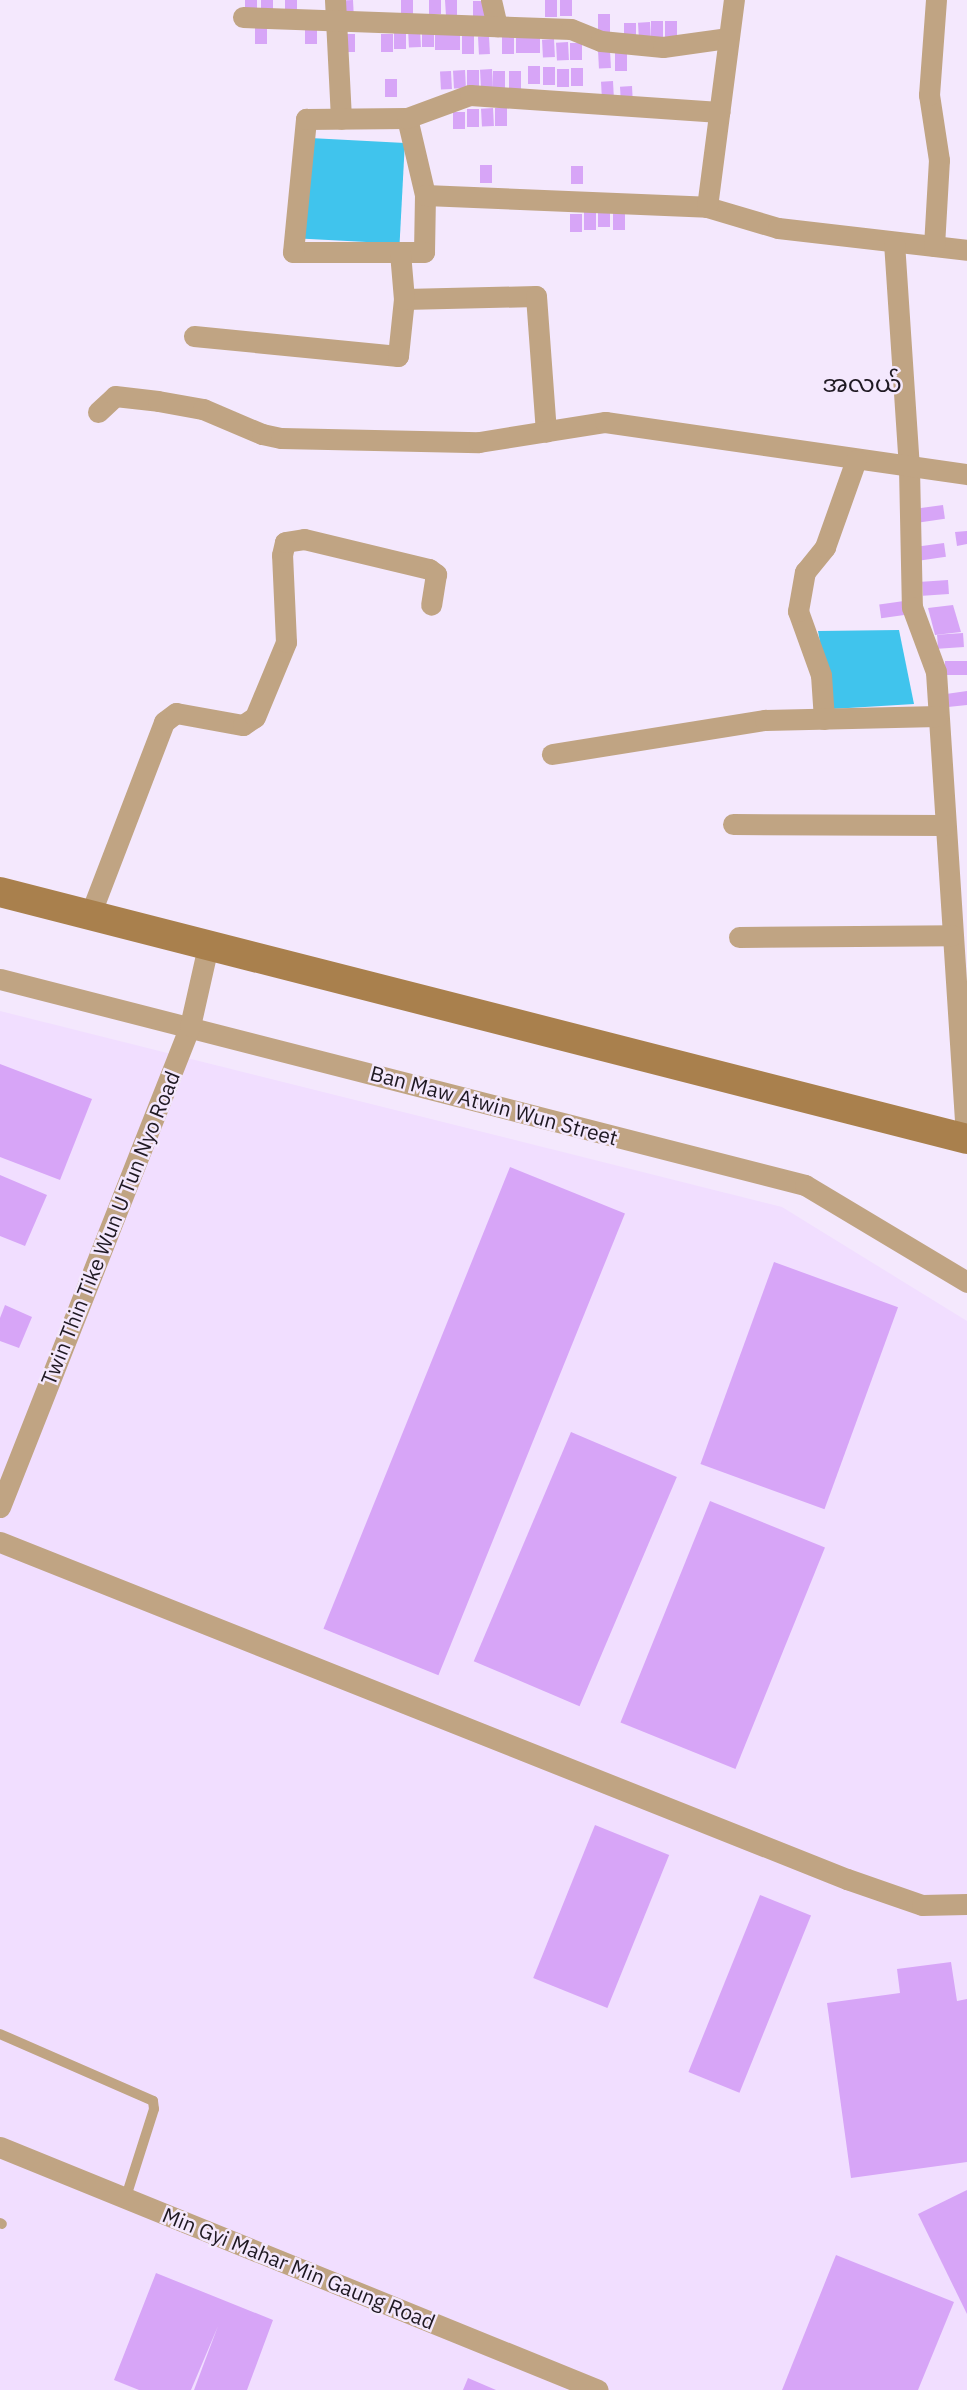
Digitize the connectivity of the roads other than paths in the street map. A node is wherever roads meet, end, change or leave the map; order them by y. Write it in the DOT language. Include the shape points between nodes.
graph roads {
  1 [pos="491,0"];
  2 [pos="734,0"];
  3 [pos="936,0"];
  4 [pos="336,10"];
  5 [pos="243,17"];
  6 [pos="497,26"];
  7 [pos="728,38"];
  8 [pos="719,112"];
  9 [pos="407,118"];
  10 [pos="341,119"];
  11 [pos="425,195"];
  12 [pos="707,207"];
  13 [pos="894,242"];
  14 [pos="934,246"];
  15 [pos="967,250"];
  16 [pos="400,252"];
  17 [pos="404,299"];
  18 [pos="194,336"];
  19 [pos="98,412"];
  20 [pos="545,432"];
  21 [pos="856,460"];
  22 [pos="909,468"];
  23 [pos="967,474"];
  24 [pos="430,605"];
  25 [pos="938,716"];
  26 [pos="824,719"];
  27 [pos="552,754"];
  28 [pos="733,824"];
  29 [pos="944,825"];
  30 [pos="0,892"];
  31 [pos="90,915"];
  32 [pos="952,935"];
  33 [pos="739,937"];
  34 [pos="208,946"];
  35 [pos="0,979"];
  36 [pos="190,1026"];
  37 [pos="966,1138"];
  38 [pos="967,1282"];
  39 [pos="0,1507"];
  40 [pos="0,1542"];
  41 [pos="967,1904"];
  42 [pos="0,2034"];
  43 [pos="0,2147"];
  44 [pos="126,2197"];
  45 [pos="598,2390"];
  1 -- 6 [label="street"];
  2 -- 7 [label="street"];
  3 -- 14 [label="street" via="929,95 939,160"];
  4 -- 5 [label="street"];
  4 -- 6 [label="street"];
  4 -- 10 [label="street"];
  6 -- 7 [label="street" via="571,29 601,41 663,47"];
  7 -- 8 [label="street"];
  8 -- 9 [label="street" via="470,95"];
  8 -- 12 [label="street"];
  9 -- 10 [label="street"];
  9 -- 11 [label="street"];
  10 -- 16 [label="street" via="306,119 293,252"];
  11 -- 12 [label="street"];
  11 -- 16 [label="street" via="424,252"];
  12 -- 13 [label="street" via="778,228"];
  13 -- 14 [label="street"];
  13 -- 22 [label="street"];
  14 -- 15 [label="street"];
  16 -- 17 [label="street"];
  17 -- 18 [label="street" via="398,356"];
  17 -- 20 [label="street" via="537,296"];
  19 -- 20 [label="street" via="115,396 188,405 281,438 479,442"];
  20 -- 21 [label="street" via="605,422"];
  21 -- 22 [label="street"];
  21 -- 26 [label="street" via="825,547 804,572 798,611 821,675"];
  22 -- 23 [label="street"];
  22 -- 25 [label="street" via="912,607 936,672"];
  24 -- 31 [label="street" via="436,574 429,569 304,539 285,542 286,642 255,717 243,725 176,713 164,722"];
  25 -- 26 [label="street"];
  25 -- 29 [label="street"];
  26 -- 27 [label="street" via="765,720"];
  28 -- 29 [label="street"];
  29 -- 32 [label="street"];
  30 -- 31 [label="main road"];
  31 -- 34 [label="main road"];
  32 -- 33 [label="street"];
  32 -- 37 [label="street"];
  34 -- 36 [label="street, Twin Thin Tike Wun U Tun Nyo Road"];
  34 -- 37 [label="main road"];
  35 -- 36 [label="street, Ban Maw Atwin Wun Street"];
  36 -- 38 [label="street, Ban Maw Atwin Wun Street" via="804,1185"];
  36 -- 39 [label="street, Twin Thin Tike Wun U Tun Nyo Road"];
  40 -- 41 [label="street" via="847,1879 922,1905"];
  42 -- 44 [label="lane" via="153,2101"];
  43 -- 44 [label="street, Min Gyi Mahar Min Gaung Road"];
  44 -- 45 [label="street, Min Gyi Mahar Min Gaung Road"];
}
